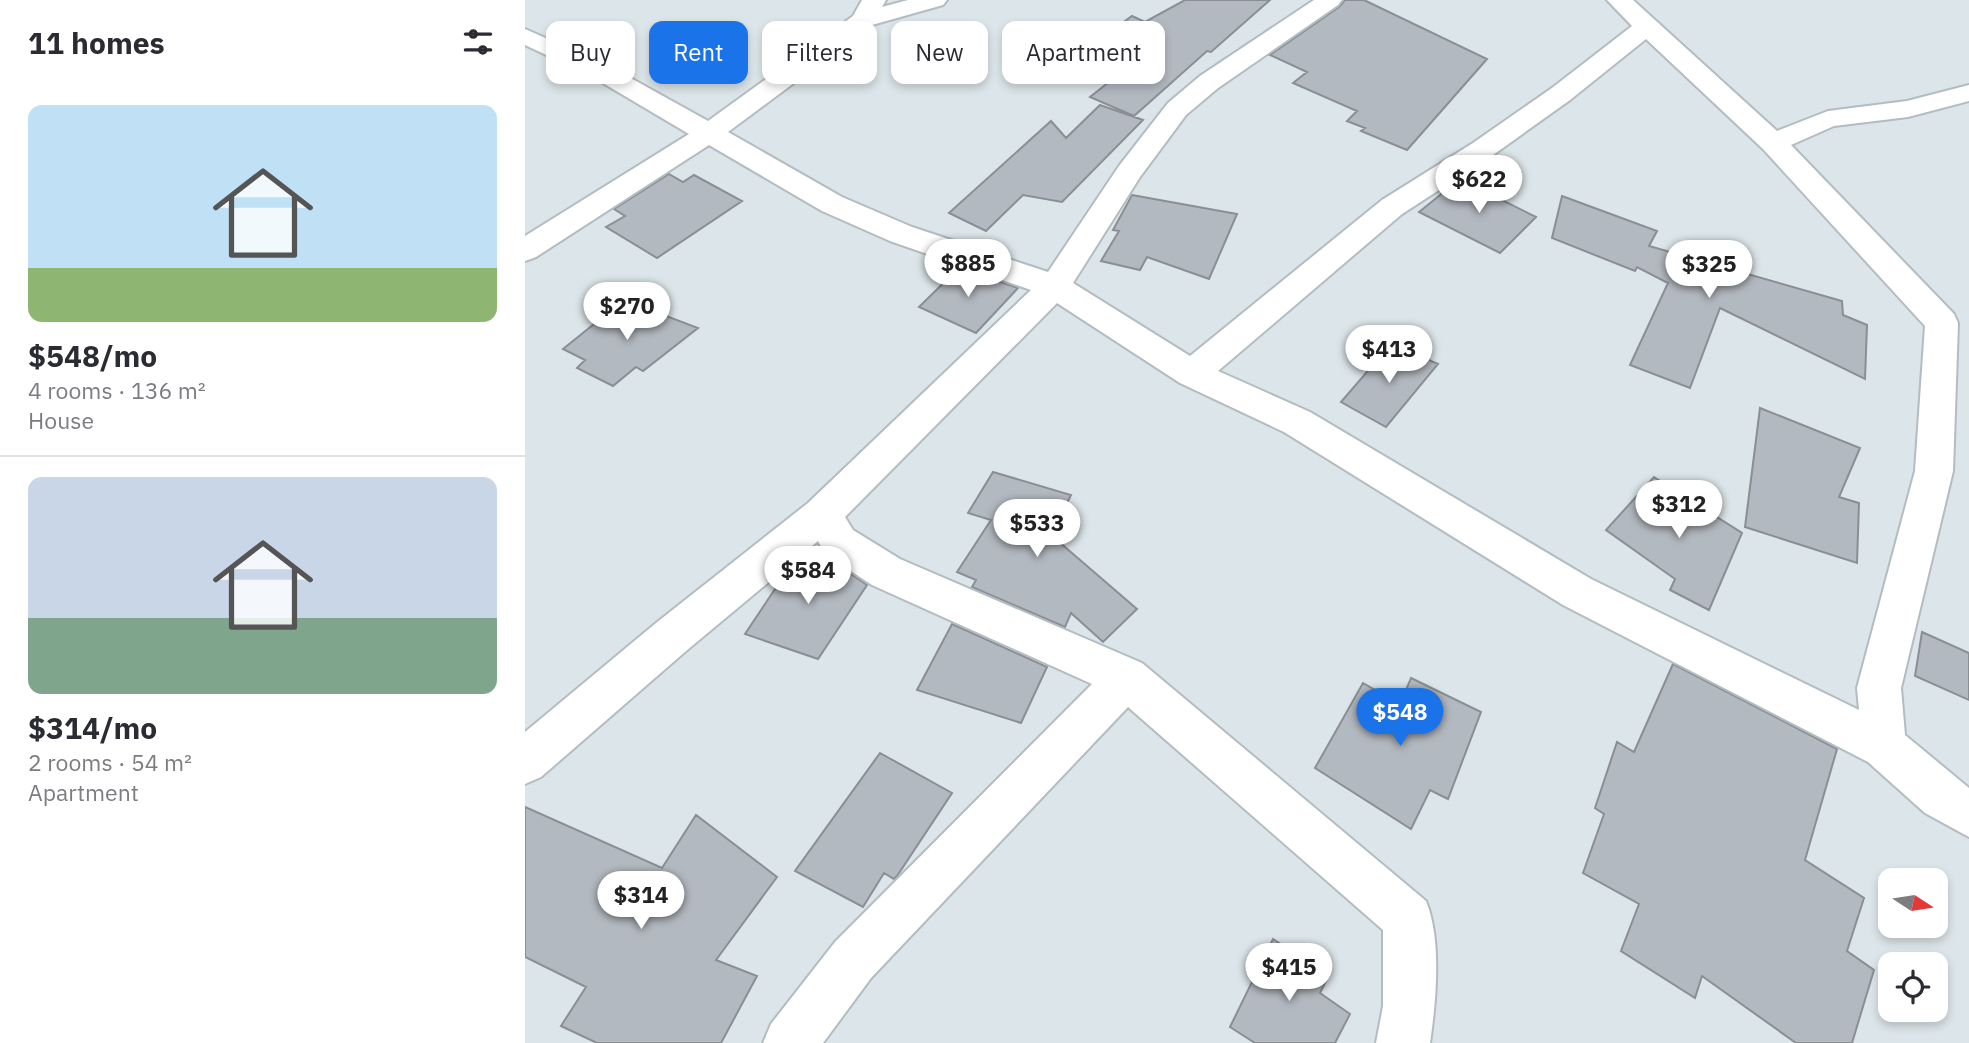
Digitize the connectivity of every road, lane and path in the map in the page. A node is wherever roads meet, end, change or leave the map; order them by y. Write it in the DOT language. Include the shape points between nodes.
graph roads {
  1 [pos="935,0"];
  2 [pos="1330,0"];
  3 [pos="1619,0"];
  4 [pos="868,10"];
  5 [pos="1647,26"];
  6 [pos="525,36"];
  7 [pos="1969,93"];
  8 [pos="708,134"];
  9 [pos="1773,144"];
  10 [pos="525,250"];
  11 [pos="1055,286"];
  12 [pos="1192,374"];
  13 [pos="823,515"];
  14 [pos="1127,678"];
  15 [pos="1884,746"];
  16 [pos="525,761"];
  17 [pos="1969,814"];
  18 [pos="790,1043"];
  19 [pos="1403,1043"];
  1 -- 4 [label="street"];
  2 -- 11 [label="street" via="1177,109 1129,172"];
  3 -- 5 [label="street"];
  4 -- 8 [label="street"];
  5 -- 9 [label="street"];
  5 -- 12 [label="street" via="1483,149 1392,207"];
  6 -- 8 [label="street" via="600,71"];
  7 -- 9 [label="street" via="1908,109 1828,119"];
  8 -- 10 [label="street"];
  8 -- 11 [label="street" via="832,204 901,234"];
  9 -- 15 [label="street" via="1942,323 1934,471 1879,688"];
  11 -- 12 [label="street"];
  11 -- 13 [label="street"];
  12 -- 15 [label="street" via="1297,422 1577,592"];
  13 -- 14 [label="street" via="839,542 886,572"];
  13 -- 16 [label="street"];
  14 -- 18 [label="street" via="853,960"];
  14 -- 19 [label="street" via="1408,919 1409,1006"];
  15 -- 17 [label="street" via="1941,797"];
}
